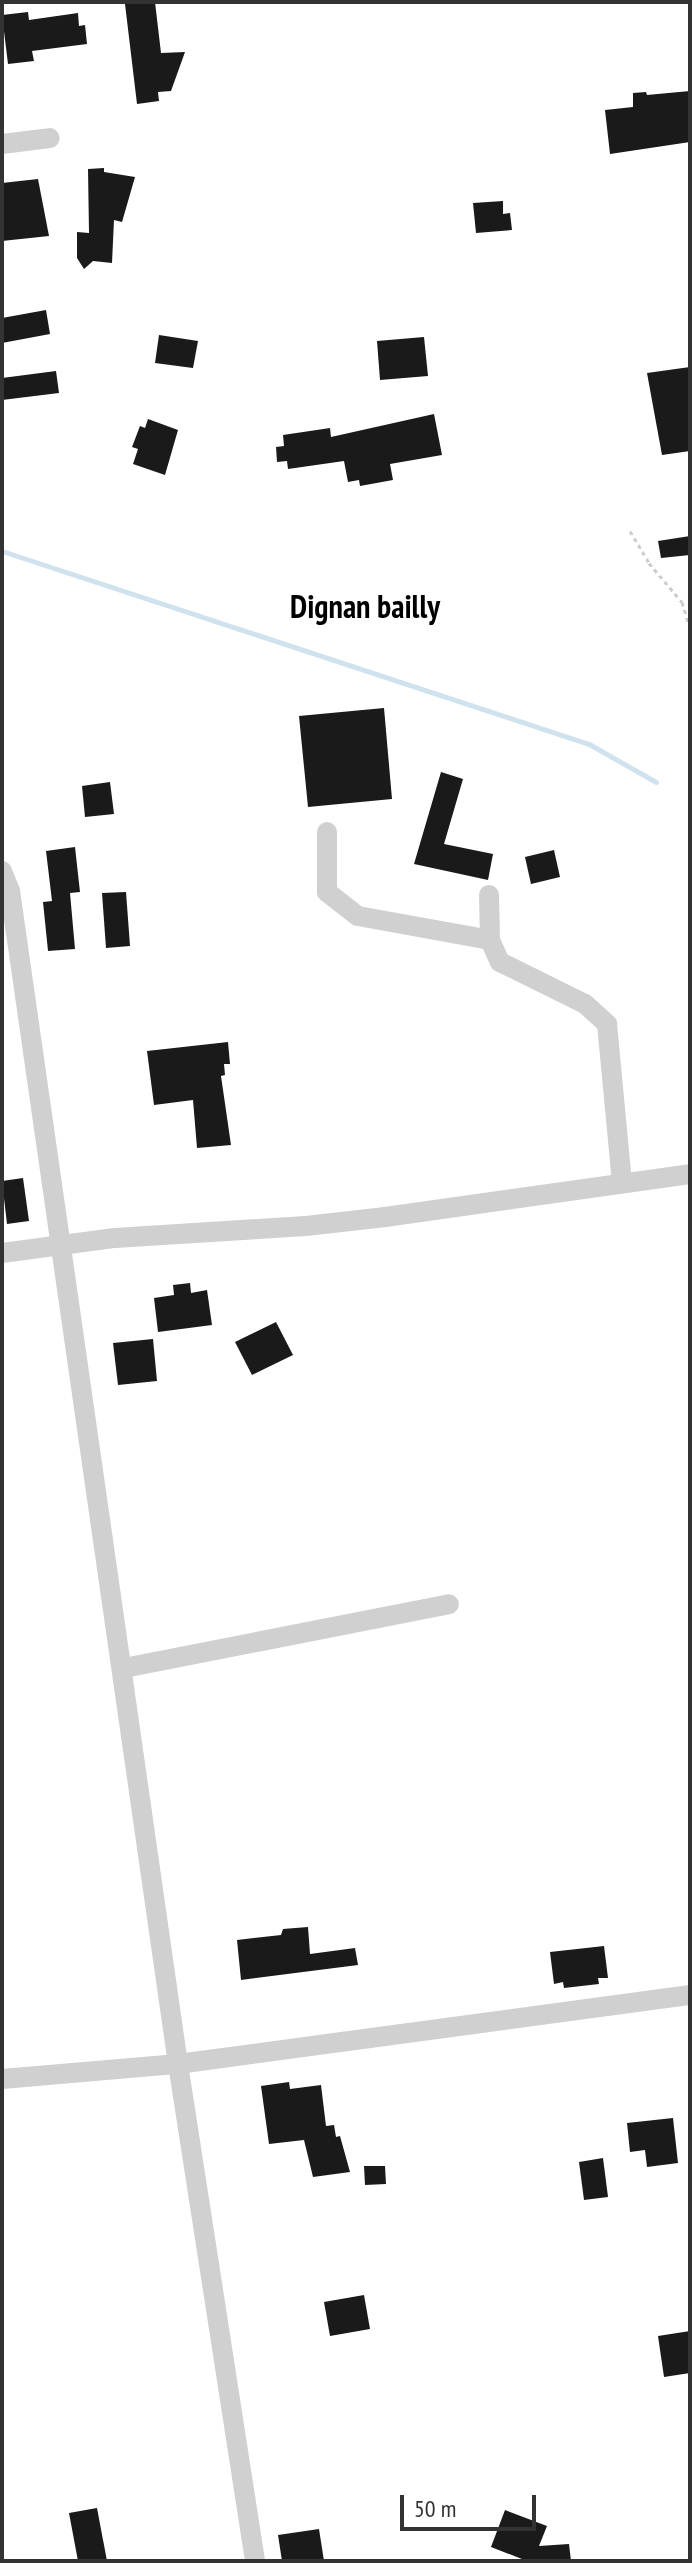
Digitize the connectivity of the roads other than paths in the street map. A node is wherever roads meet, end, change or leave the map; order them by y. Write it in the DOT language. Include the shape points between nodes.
graph roads {
  1 [pos="50,138"];
  2 [pos="2,144"];
  3 [pos="327,832"];
  4 [pos="2,871"];
  5 [pos="489,895"];
  6 [pos="490,940"];
  7 [pos="690,1174"];
  8 [pos="622,1182"];
  9 [pos="62,1245"];
  10 [pos="2,1253"];
  11 [pos="449,1604"];
  12 [pos="124,1668"];
  13 [pos="690,1995"];
  14 [pos="178,2064"];
  15 [pos="2,2079"];
  16 [pos="255,2561"];
  1 -- 2 [label="street"];
  3 -- 6 [label="street" via="327,892 358,916"];
  4 -- 9 [label="street" via="10,891"];
  5 -- 6 [label="street"];
  6 -- 8 [label="street" via="500,962 585,1004 607,1024"];
  7 -- 8 [label="street"];
  8 -- 9 [label="street" via="306,1226"];
  9 -- 10 [label="street"];
  9 -- 12 [label="street"];
  11 -- 12 [label="street"];
  12 -- 14 [label="street"];
  13 -- 14 [label="street"];
  14 -- 15 [label="street"];
  14 -- 16 [label="street"];
}
